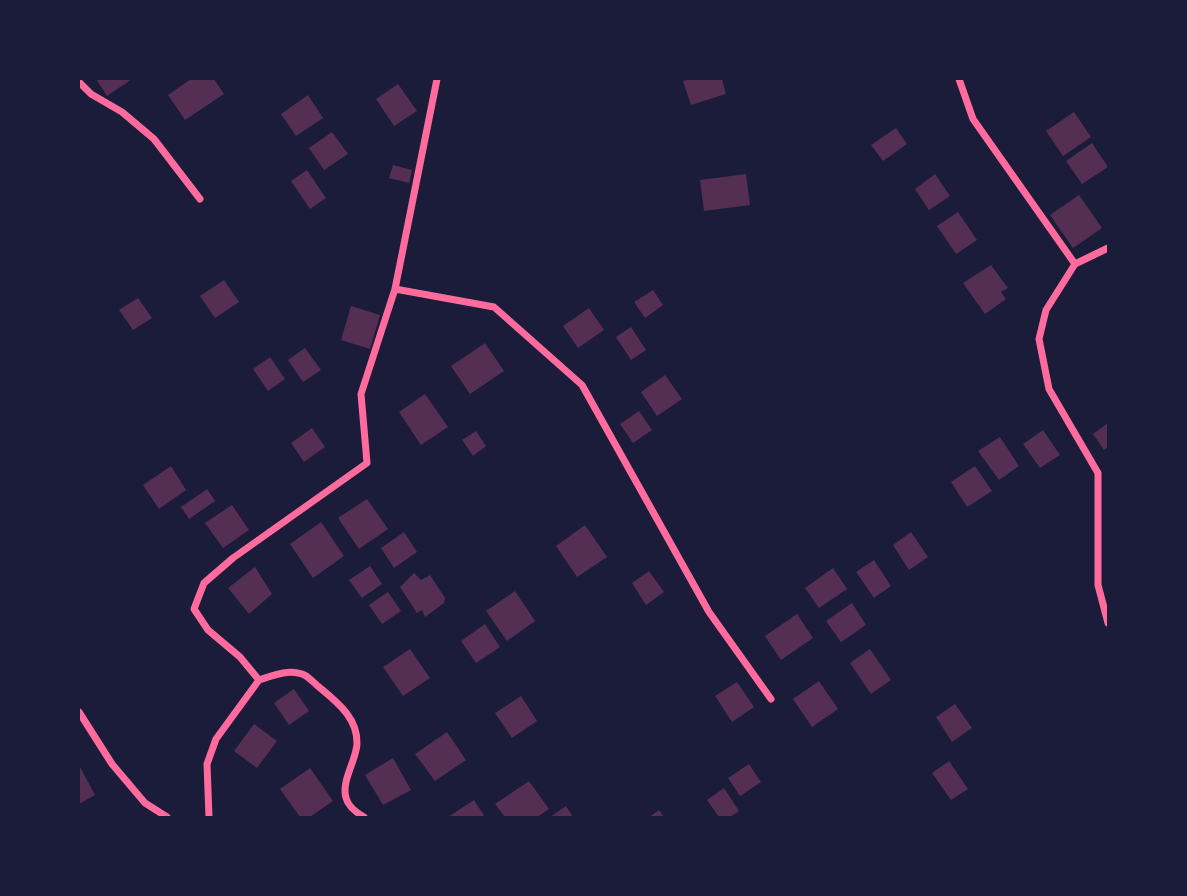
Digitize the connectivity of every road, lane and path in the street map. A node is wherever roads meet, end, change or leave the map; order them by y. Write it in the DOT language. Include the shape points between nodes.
graph roads {
  1 [pos="437,79"];
  2 [pos="959,79"];
  3 [pos="79,82"];
  4 [pos="200,199"];
  5 [pos="1108,248"];
  6 [pos="1075,264"];
  7 [pos="395,289"];
  8 [pos="1108,623"];
  9 [pos="259,680"];
  10 [pos="771,699"];
  11 [pos="79,712"];
  12 [pos="82,724"];
  13 [pos="167,817"];
  14 [pos="209,817"];
  15 [pos="364,817"];
  1 -- 7 [label="street"];
  2 -- 6 [label="street" via="973,119"];
  3 -- 4 [label="street" via="153,139"];
  5 -- 6 [label="street"];
  6 -- 8 [label="street" via="1046,310 1039,339 1049,389 1098,472 1098,585"];
  7 -- 9 [label="street" via="361,394 367,463 233,558 204,583 194,609 208,630"];
  7 -- 10 [label="street" via="494,307 582,385 709,612"];
  9 -- 14 [label="street" via="216,739 207,764"];
  9 -- 15 [label="street" via="281,673 303,674 349,716 357,745 345,797"];
  11 -- 12 [label="street"];
  12 -- 13 [label="street" via="145,803"];
}
